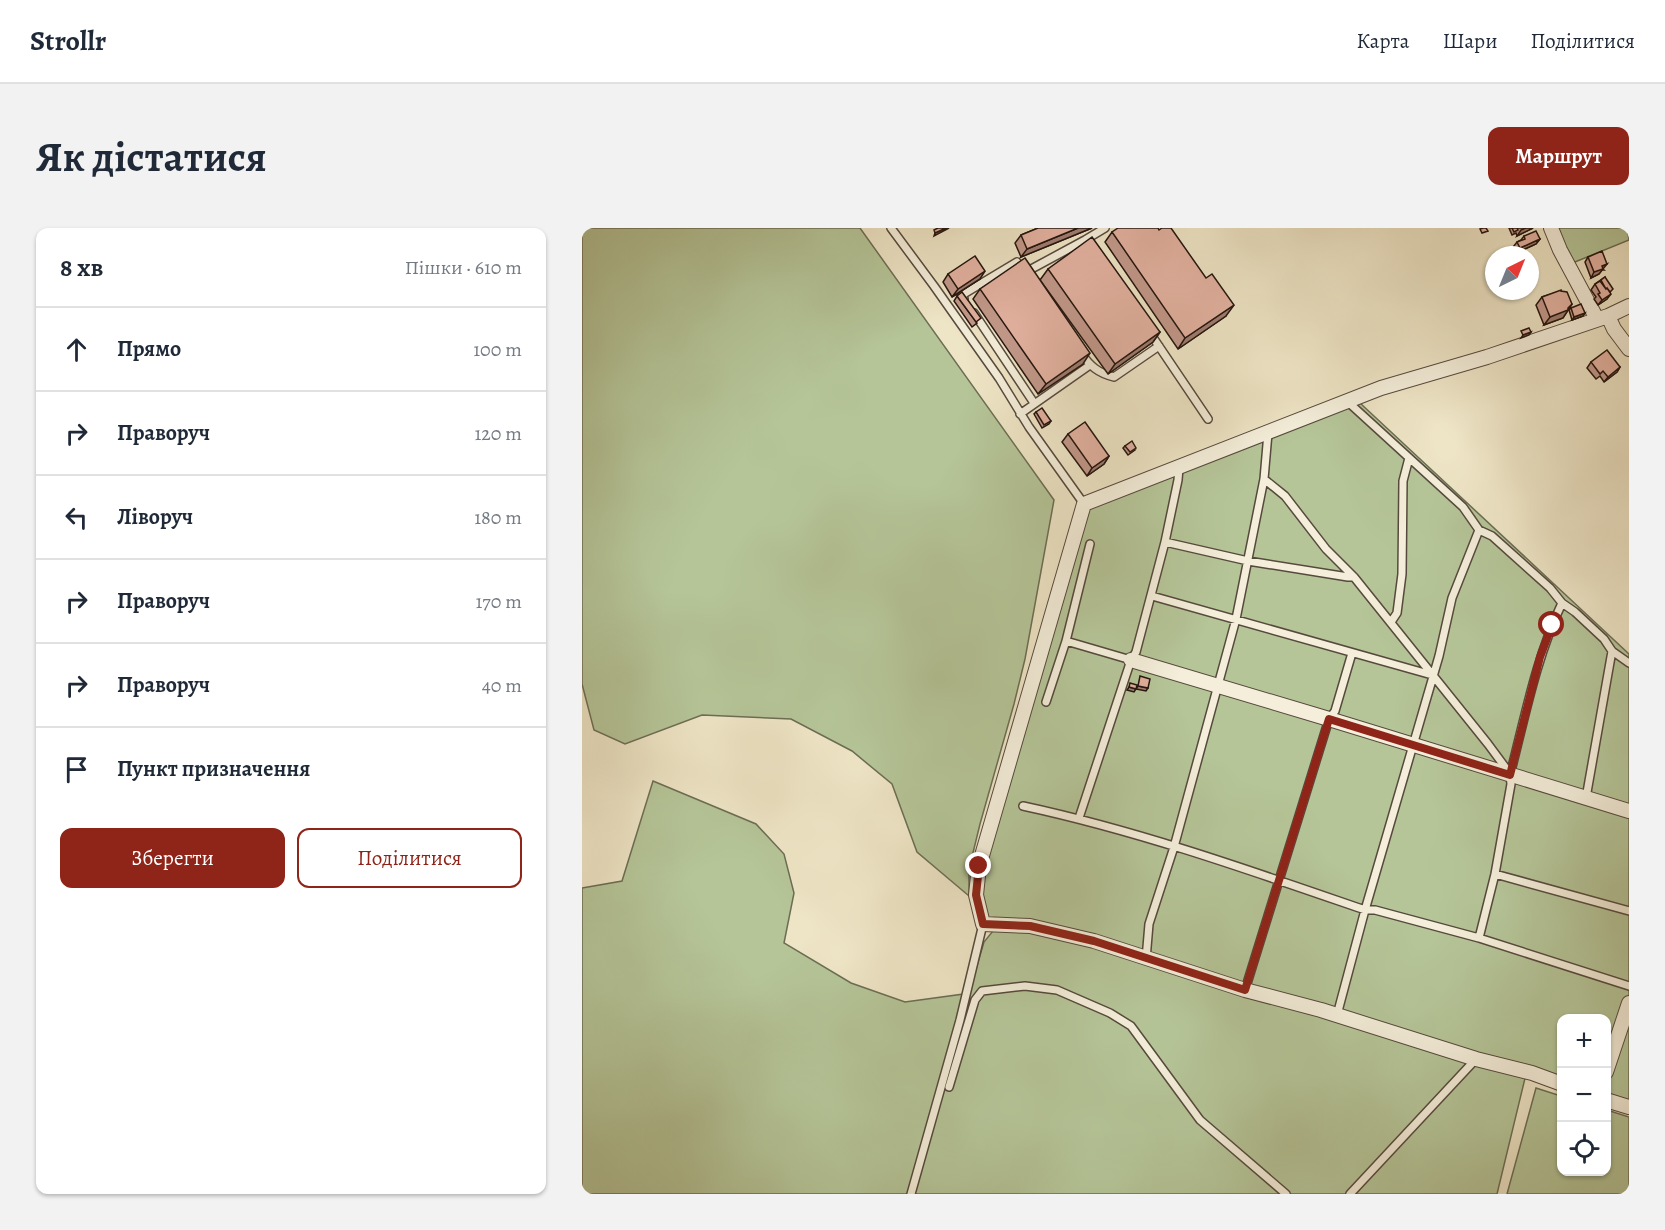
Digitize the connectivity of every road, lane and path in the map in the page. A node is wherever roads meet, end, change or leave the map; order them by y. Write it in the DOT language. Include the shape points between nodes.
graph roads {
  1 [pos="891,228"];
  2 [pos="1105,228"];
  3 [pos="1551,228"];
  4 [pos="1085,240"];
  5 [pos="1092,250"];
  6 [pos="1024,273"];
  7 [pos="1031,282"];
  8 [pos="1629,306"];
  9 [pos="1602,318"];
  10 [pos="1146,327"];
  11 [pos="1077,346"];
  12 [pos="1159,346"];
  13 [pos="1629,349"];
  14 [pos="1090,365"];
  15 [pos="1348,402"];
  16 [pos="1035,403"];
  17 [pos="1020,414"];
  18 [pos="1208,419"];
  19 [pos="1268,433"];
  20 [pos="1409,458"];
  21 [pos="1179,468"];
  22 [pos="1264,479"];
  23 [pos="1084,504"];
  24 [pos="1479,530"];
  25 [pos="1165,542"];
  26 [pos="1090,544"];
  27 [pos="1248,561"];
  28 [pos="1354,577"];
  29 [pos="1152,596"];
  30 [pos="1562,603"];
  31 [pos="1236,619"];
  32 [pos="1391,622"];
  33 [pos="1066,641"];
  34 [pos="1612,651"];
  35 [pos="1352,653"];
  36 [pos="1131,660"];
  37 [pos="1629,663"];
  38 [pos="1432,675"];
  39 [pos="1218,686"];
  40 [pos="1046,702"];
  41 [pos="1329,719"];
  42 [pos="1414,745"];
  43 [pos="1510,775"];
  44 [pos="1586,798"];
  45 [pos="1023,806"];
  46 [pos="1629,811"];
  47 [pos="1079,818"];
  48 [pos="1174,847"];
  49 [pos="1495,874"];
  50 [pos="1280,881"];
  51 [pos="1365,910"];
  52 [pos="1629,911"];
  53 [pos="983,924"];
  54 [pos="1479,938"];
  55 [pos="1146,959"];
  56 [pos="1629,986"];
  57 [pos="1245,990"];
  58 [pos="1629,1003"];
  59 [pos="1336,1015"];
  60 [pos="1476,1059"];
  61 [pos="1607,1068"];
  62 [pos="1557,1082"];
  63 [pos="949,1087"];
  64 [pos="1611,1102"];
  65 [pos="1629,1107"];
  66 [pos="911,1194"];
  67 [pos="1286,1194"];
  68 [pos="1352,1194"];
  1 -- 17 [label="lane" via="999,378"];
  2 -- 4 [label="lane"];
  3 -- 9 [label="street" via="1560,250"];
  4 -- 5 [label="lane"];
  4 -- 6 [label="lane"];
  6 -- 7 [label="lane"];
  6 -- 16 [label="lane" via="1017,262 962,295"];
  8 -- 9 [label="street"];
  9 -- 13 [label="street"];
  9 -- 15 [label="street"];
  10 -- 12 [label="lane"];
  11 -- 14 [label="lane"];
  12 -- 14 [label="lane" via="1114,377 1101,374"];
  12 -- 18 [label="lane"];
  14 -- 16 [label="lane"];
  15 -- 19 [label="street"];
  15 -- 20 [label="lane"];
  16 -- 17 [label="lane"];
  17 -- 23 [label="lane"];
  19 -- 21 [label="street"];
  19 -- 22 [label="lane"];
  20 -- 24 [label="lane" via="1463,507"];
  20 -- 32 [label="lane" via="1403,481 1402,574 1397,613"];
  21 -- 23 [label="street"];
  21 -- 25 [label="lane"];
  22 -- 27 [label="lane"];
  22 -- 28 [label="lane" via="1285,496 1326,549"];
  23 -- 53 [label="street" via="979,866 976,895"];
  24 -- 30 [label="lane" via="1508,550"];
  24 -- 38 [label="lane" via="1452,598"];
  25 -- 27 [label="lane"];
  25 -- 29 [label="lane"];
  26 -- 33 [label="lane"];
  27 -- 28 [label="lane"];
  27 -- 31 [label="lane"];
  28 -- 32 [label="lane"];
  29 -- 31 [label="lane"];
  29 -- 36 [label="lane"];
  30 -- 34 [label="lane" via="1604,639"];
  30 -- 43 [label="lane" via="1540,657"];
  31 -- 35 [label="lane"];
  31 -- 39 [label="lane"];
  32 -- 38 [label="lane"];
  33 -- 36 [label="lane"];
  33 -- 40 [label="lane"];
  34 -- 37 [label="lane"];
  34 -- 44 [label="lane"];
  35 -- 38 [label="lane"];
  35 -- 41 [label="lane" via="1335,711"];
  36 -- 39 [label="street"];
  36 -- 47 [label="lane"];
  38 -- 42 [label="lane"];
  38 -- 43 [label="lane"];
  39 -- 41 [label="street"];
  39 -- 48 [label="lane"];
  41 -- 42 [label="street"];
  41 -- 50 [label="lane"];
  42 -- 43 [label="street"];
  42 -- 51 [label="lane"];
  43 -- 44 [label="street"];
  43 -- 49 [label="lane"];
  44 -- 46 [label="street"];
  45 -- 47 [label="lane"];
  47 -- 48 [label="lane"];
  48 -- 50 [label="lane"];
  48 -- 55 [label="lane" via="1149,924"];
  49 -- 52 [label="lane"];
  49 -- 54 [label="lane"];
  50 -- 51 [label="lane"];
  50 -- 57 [label="lane"];
  51 -- 54 [label="lane"];
  51 -- 59 [label="lane"];
  53 -- 55 [label="street" via="1030,926 1094,941"];
  53 -- 66 [label="lane"];
  54 -- 56 [label="lane"];
  55 -- 57 [label="street"];
  57 -- 59 [label="street"];
  58 -- 61 [label="street"];
  59 -- 60 [label="street"];
  60 -- 62 [label="street"];
  60 -- 68 [label="lane"];
  63 -- 67 [label="lane" via="975,1000 982,991 1025,986 1057,990 1131,1026 1200,1120"];
  64 -- 65 [label="street"];
}
